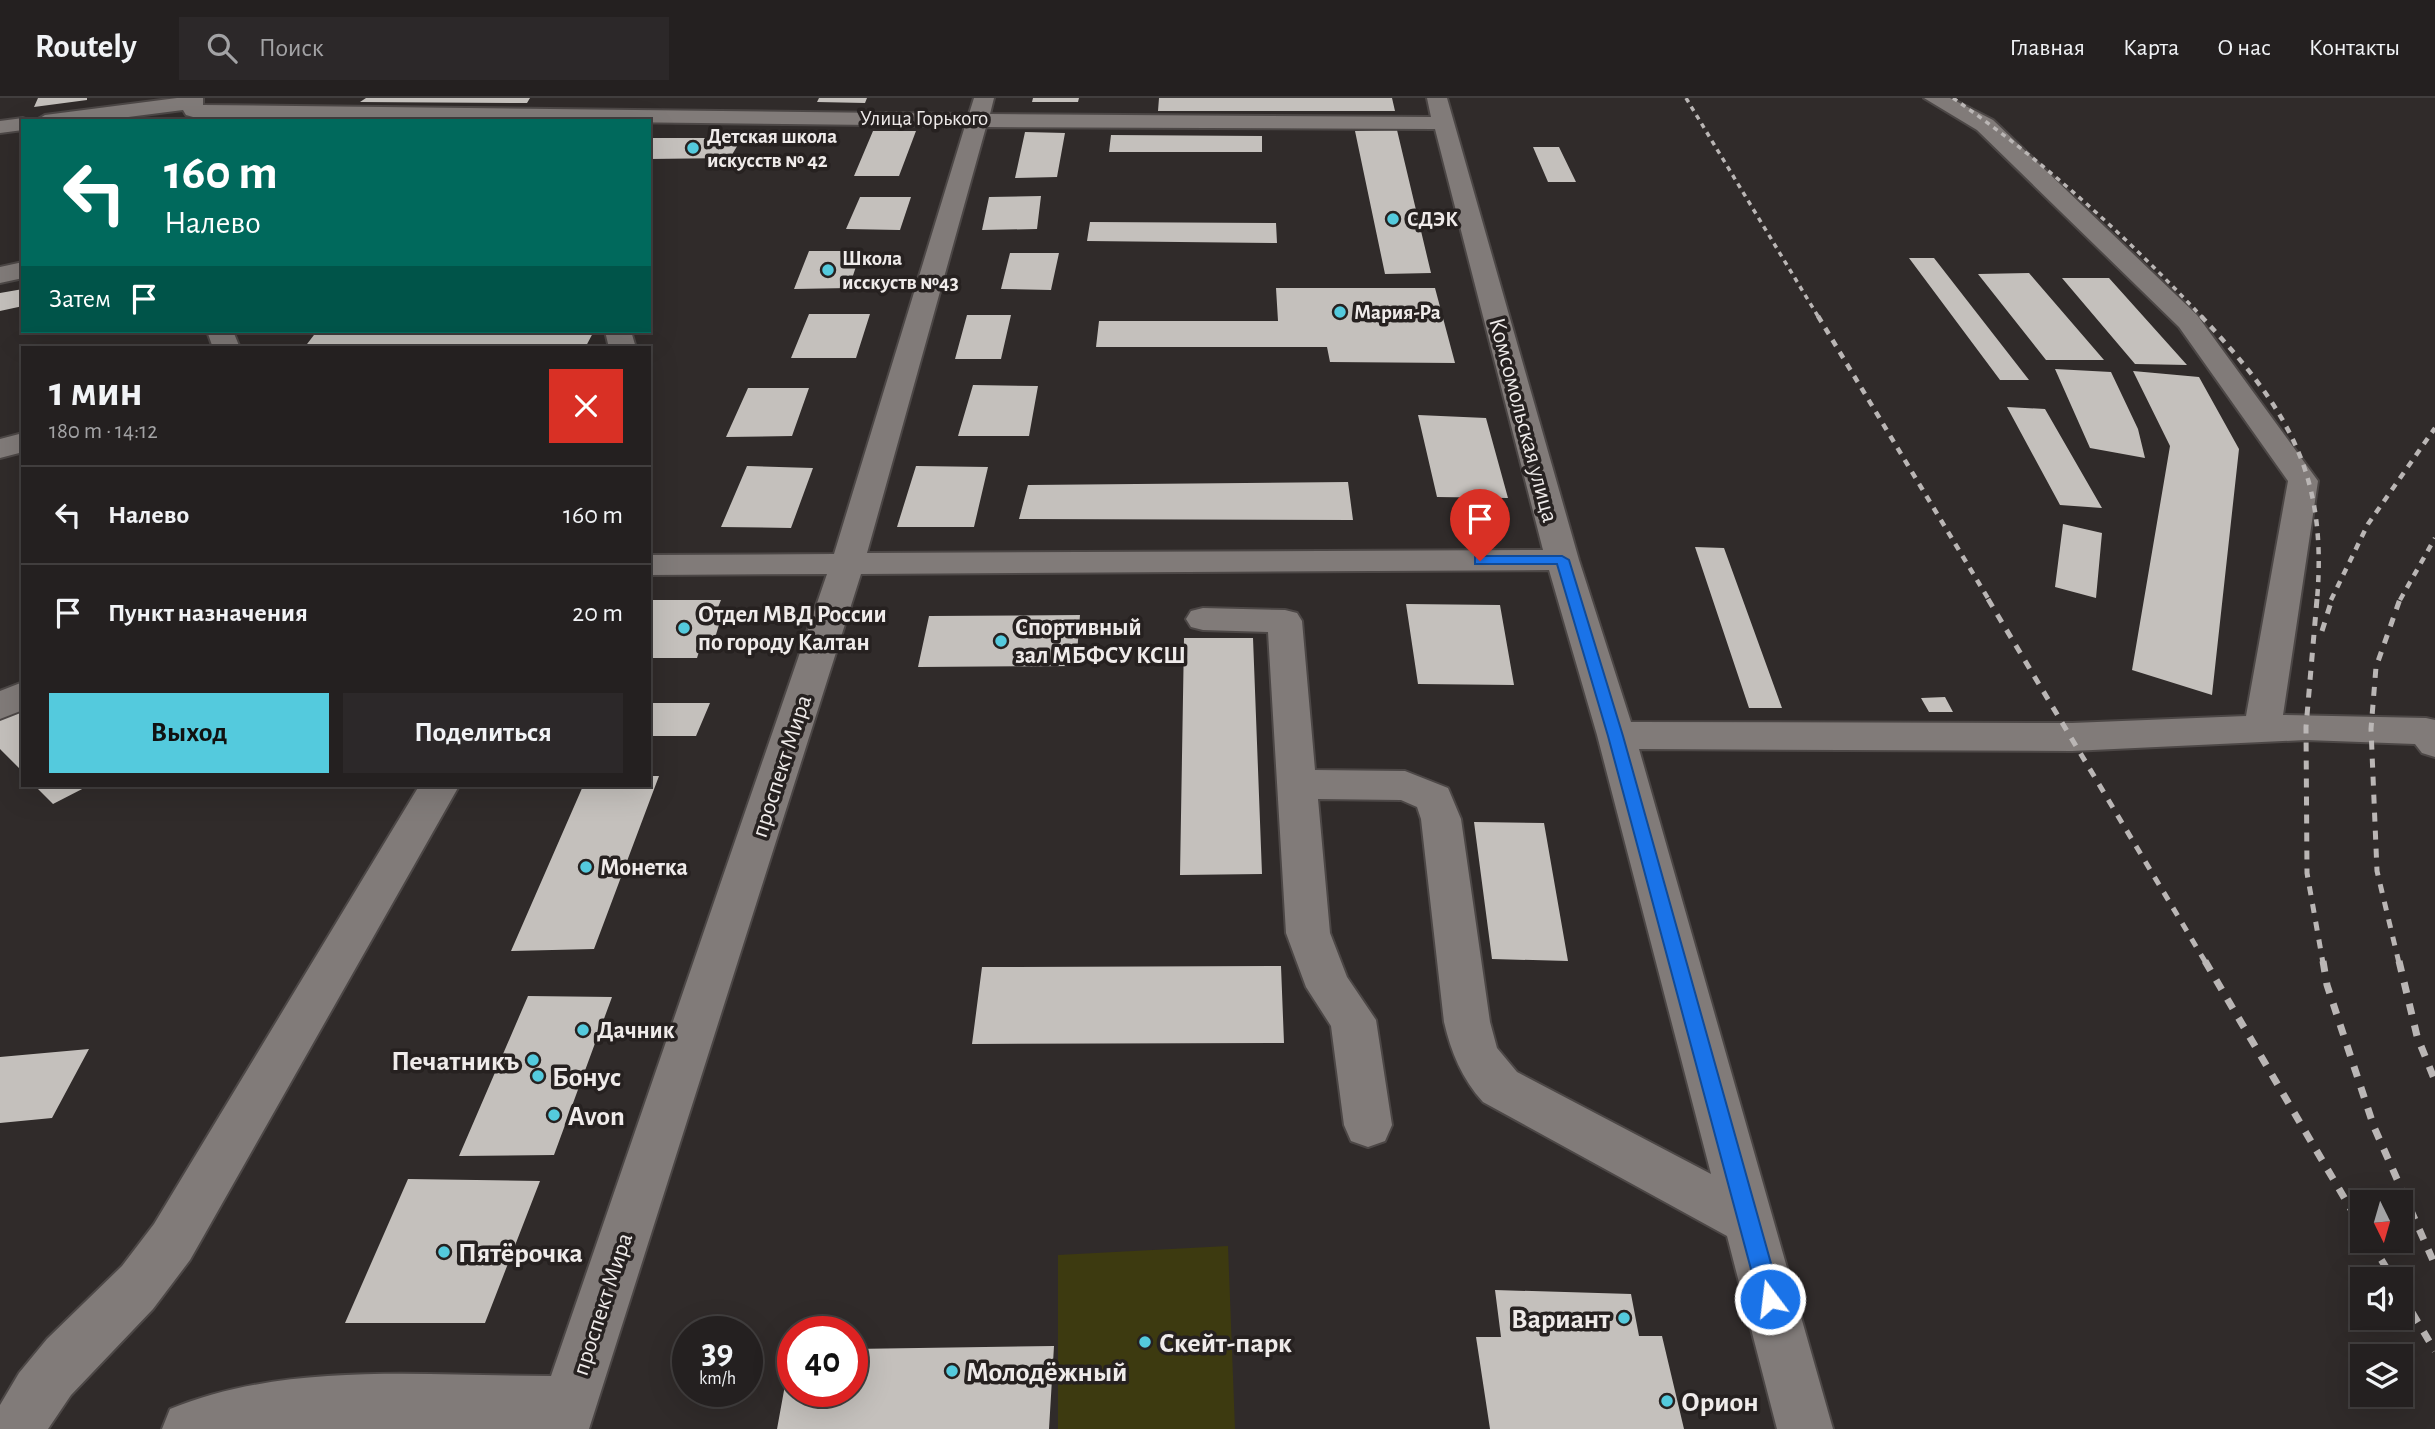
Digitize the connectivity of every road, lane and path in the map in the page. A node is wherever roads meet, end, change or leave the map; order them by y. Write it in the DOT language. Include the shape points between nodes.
graph roads {
  1 [pos="645,98"];
  2 [pos="1934,98"];
  3 [pos="194,108"];
  4 [pos="981,108"];
  5 [pos="1441,110"];
  6 [pos="568,118"];
  7 [pos="629,118"];
  8 [pos="68,119"];
  9 [pos="21,124"];
  10 [pos="0,127"];
  11 [pos="21,270"];
  12 [pos="0,275"];
  13 [pos="21,443"];
  14 [pos="0,449"];
  15 [pos="1562,560"];
  16 [pos="651,565"];
  17 [pos="847,565"];
  18 [pos="1203,618"];
  19 [pos="21,696"];
  20 [pos="0,706"];
  21 [pos="2262,730"];
  22 [pos="2432,735"];
  23 [pos="1616,736"];
  24 [pos="1295,784"];
  25 [pos="438,787"];
  26 [pos="1368,1125"];
  27 [pos="1749,1221"];
  28 [pos="565,1417"];
  29 [pos="18,1429"];
  30 [pos="190,1429"];
  31 [pos="1805,1429"];
  1 -- 7 [label="street"];
  2 -- 21 [label="street" via="1985,125 2188,321 2303,481"];
  3 -- 6 [label="street, Улица Горького"];
  3 -- 8 [label="street, Улица Горького"];
  4 -- 5 [label="street, Улица Горького"];
  4 -- 7 [label="street, Улица Горького"];
  4 -- 17 [label="street, проспект Мира"];
  5 -- 15 [label="street, Комсомольская улица"];
  6 -- 7 [label="street, Улица Горького"];
  9 -- 10 [label="street"];
  11 -- 12 [label="street"];
  13 -- 14 [label="street"];
  15 -- 17 [label="street"];
  15 -- 23 [label="street, Комсомольская улица"];
  16 -- 17 [label="street"];
  17 -- 28 [label="street, проспект Мира"];
  18 -- 24 [label="street" via="1285,621"];
  19 -- 20 [label="street"];
  21 -- 22 [label="street" via="2306,727"];
  21 -- 23 [label="street" via="2072,737"];
  23 -- 27 [label="street, Комсомольская улица"];
  24 -- 26 [label="street" via="1308,933 1328,987 1353,1020"];
  24 -- 27 [label="street" via="1405,786 1434,799 1441,819 1467,1022 1483,1071 1500,1087"];
  25 -- 29 [label="street" via="172,1242 131,1295 27,1406"];
  27 -- 31 [label="street, Комсомольская улица"];
  28 -- 30 [label="street" via="298,1404"];
}
